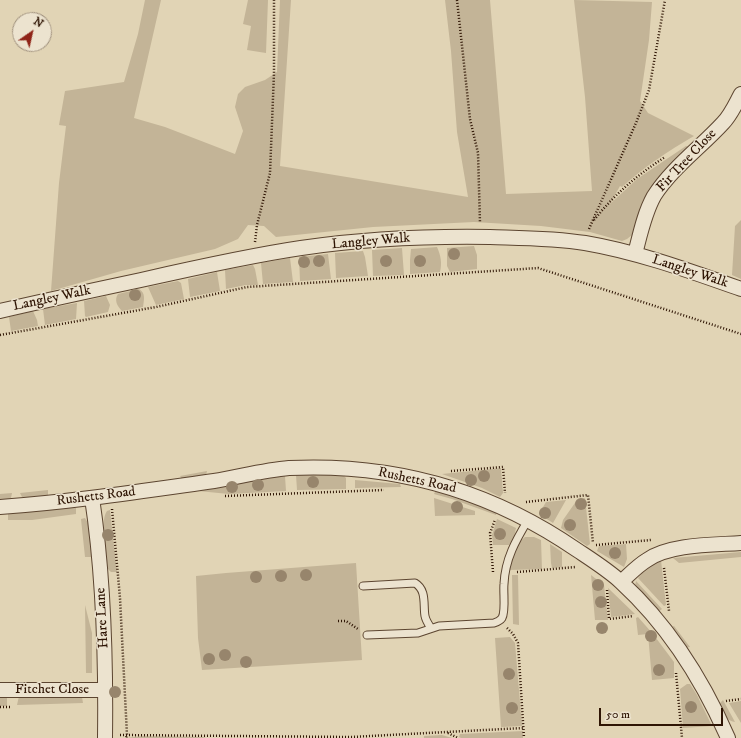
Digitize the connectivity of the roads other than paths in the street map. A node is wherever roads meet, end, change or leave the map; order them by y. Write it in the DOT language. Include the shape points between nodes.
graph roads {
  1 [pos="741,94"];
  2 [pos="635,254"];
  3 [pos="741,290"];
  4 [pos="0,311"];
  5 [pos="92,498"];
  6 [pos="0,507"];
  7 [pos="528,520"];
  8 [pos="741,543"];
  9 [pos="621,582"];
  10 [pos="363,586"];
  11 [pos="431,628"];
  12 [pos="367,635"];
  13 [pos="0,690"];
  14 [pos="105,690"];
  15 [pos="741,734"];
  16 [pos="105,737"];
  17 [pos="729,738"];
  1 -- 2 [label="street, Fir Tree Close" via="725,122 682,163 654,197 645,217"];
  2 -- 3 [label="street, Langley Walk" via="689,270"];
  2 -- 4 [label="street, Langley Walk" via="585,243 536,238 405,238 301,248 253,256"];
  5 -- 6 [label="street, Rushetts Road"];
  5 -- 7 [label="street, Rushetts Road" via="217,481 287,468 335,468 423,480 474,495"];
  5 -- 14 [label="street, Hare Lane" via="105,629"];
  7 -- 9 [label="street, Rushetts Road" via="560,538"];
  7 -- 11 [label="lane" via="511,549 505,573 502,618 494,623"];
  8 -- 9 [label="street" via="677,548 663,552 647,560"];
  9 -- 17 [label="street, Rushetts Road" via="680,651 712,702"];
  10 -- 11 [label="lane" via="415,583 423,593 426,616"];
  11 -- 12 [label="lane" via="418,633"];
  13 -- 14 [label="street, Fitchet Close"];
  14 -- 16 [label="street, Hare Lane"];
  15 -- 17 [label="street"];
}
